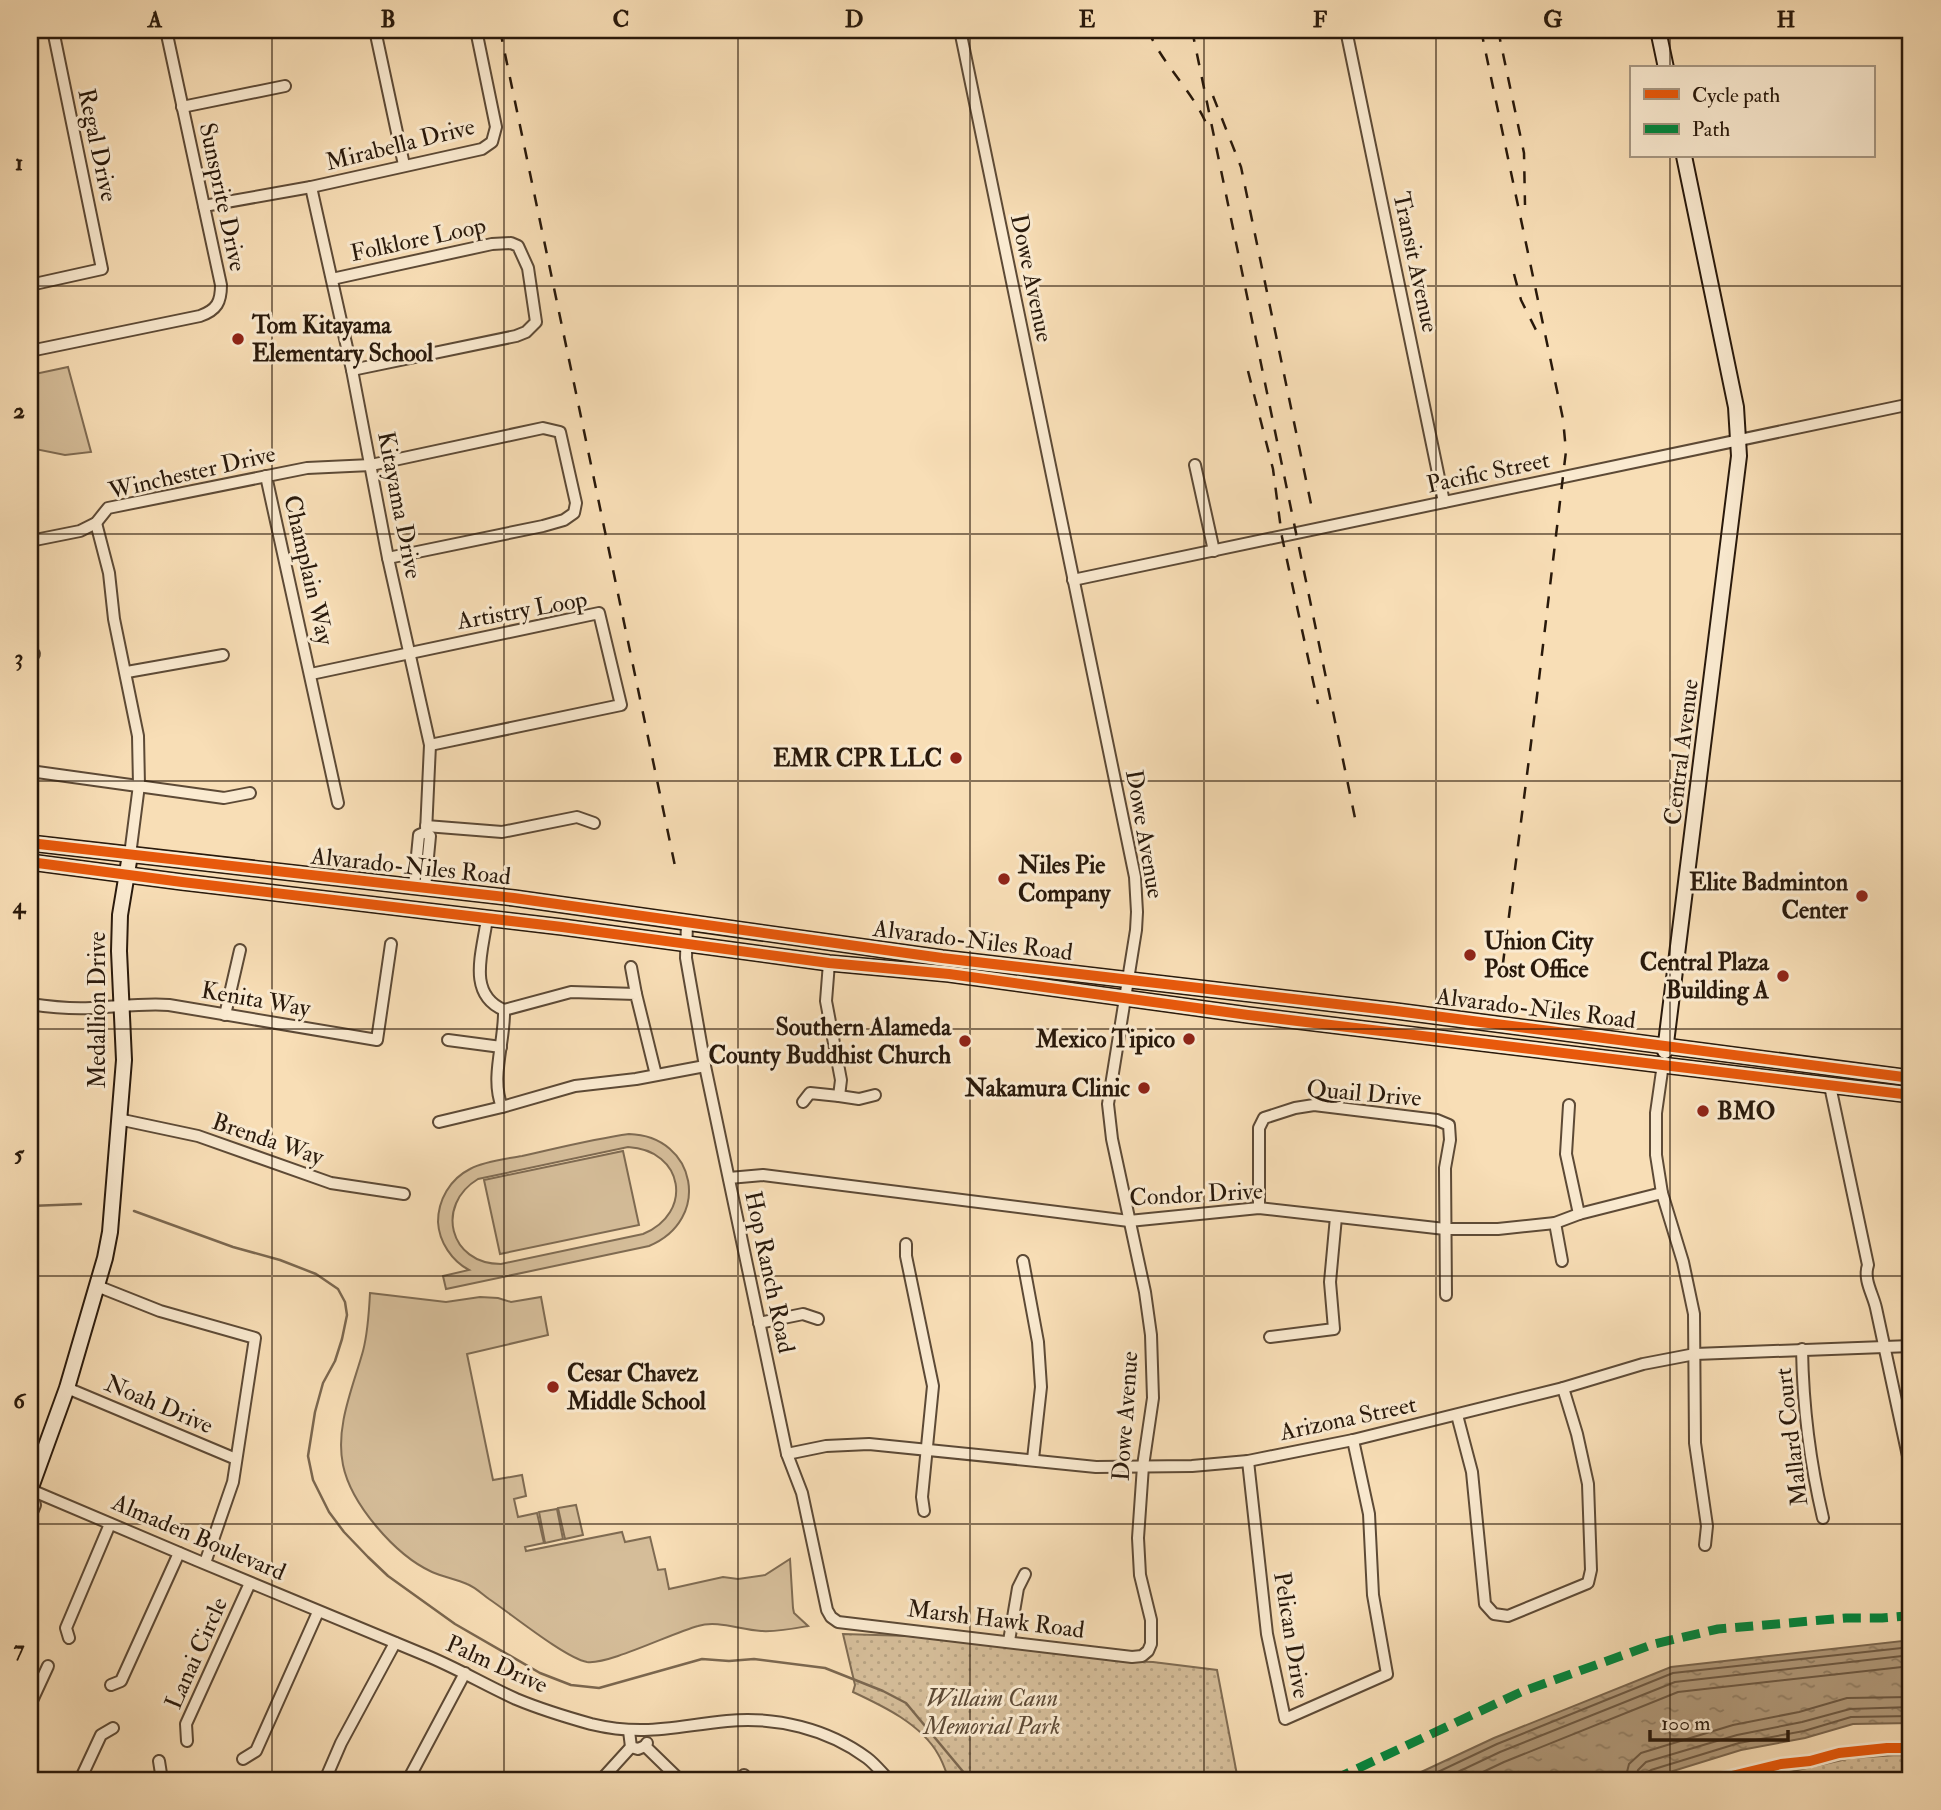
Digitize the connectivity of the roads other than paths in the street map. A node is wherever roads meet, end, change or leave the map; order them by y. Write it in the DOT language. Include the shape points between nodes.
graph roads {
  1 [pos="52,30"];
  2 [pos="166,30"];
  3 [pos="375,30"];
  4 [pos="476,30"];
  5 [pos="960,30"];
  6 [pos="1346,30"];
  7 [pos="1658,30"];
  8 [pos="1666,66"];
  9 [pos="285,86"];
  10 [pos="182,107"];
  11 [pos="1684,158"];
  12 [pos="404,165"];
  13 [pos="311,187"];
  14 [pos="204,206"];
  15 [pos="331,279"];
  16 [pos="30,285"];
  17 [pos="30,351"];
  18 [pos="352,370"];
  19 [pos="1911,404"];
  20 [pos="1739,440"];
  21 [pos="371,465"];
  22 [pos="1195,465"];
  23 [pos="266,475"];
  24 [pos="1444,502"];
  25 [pos="96,523"];
  26 [pos="30,541"];
  27 [pos="1214,551"];
  28 [pos="388,558"];
  29 [pos="1073,580"];
  30 [pos="410,652"];
  31 [pos="223,655"];
  32 [pos="127,672"];
  33 [pos="311,674"];
  34 [pos="430,745"];
  35 [pos="30,771"];
  36 [pos="139,785"];
  37 [pos="250,793"];
  38 [pos="338,803"];
  39 [pos="594,823"];
  40 [pos="426,829"];
  41 [pos="30,843"];
  42 [pos="130,855"];
  43 [pos="30,862"];
  44 [pos="127,876"];
  45 [pos="419,887"];
  46 [pos="487,918"];
  47 [pos="687,922"];
  48 [pos="391,944"];
  49 [pos="685,944"];
  50 [pos="240,950"];
  51 [pos="829,963"];
  52 [pos="631,967"];
  53 [pos="1127,980"];
  54 [pos="636,994"];
  55 [pos="1124,998"];
  56 [pos="30,1004"];
  57 [pos="121,1006"];
  58 [pos="503,1010"];
  59 [pos="225,1015"];
  60 [pos="448,1040"];
  61 [pos="1667,1044"];
  62 [pos="501,1047"];
  63 [pos="1663,1064"];
  64 [pos="705,1066"];
  65 [pos="656,1075"];
  66 [pos="1911,1078"];
  67 [pos="1830,1086"];
  68 [pos="875,1095"];
  69 [pos="1911,1095"];
  70 [pos="839,1096"];
  71 [pos="803,1102"];
  72 [pos="1569,1105"];
  73 [pos="502,1107"];
  74 [pos="118,1119"];
  75 [pos="439,1122"];
  76 [pos="729,1178"];
  77 [pos="1662,1193"];
  78 [pos="404,1194"];
  79 [pos="1259,1209"];
  80 [pos="1579,1214"];
  81 [pos="1336,1217"];
  82 [pos="1129,1221"];
  83 [pos="1555,1223"];
  84 [pos="1445,1229"];
  85 [pos="906,1244"];
  86 [pos="1023,1261"];
  87 [pos="1562,1261"];
  88 [pos="97,1286"];
  89 [pos="1446,1295"];
  90 [pos="818,1320"];
  91 [pos="759,1323"];
  92 [pos="1270,1337"];
  93 [pos="1911,1346"];
  94 [pos="1884,1347"];
  95 [pos="1802,1349"];
  96 [pos="1695,1354"];
  97 [pos="67,1388"];
  98 [pos="1563,1388"];
  99 [pos="1457,1415"];
  100 [pos="1353,1440"];
  101 [pos="926,1450"];
  102 [pos="787,1454"];
  103 [pos="236,1459"];
  104 [pos="1033,1459"];
  105 [pos="1248,1461"];
  106 [pos="1143,1466"];
  107 [pos="1911,1470"];
  108 [pos="30,1490"];
  109 [pos="924,1511"];
  110 [pos="30,1517"];
  111 [pos="1823,1518"];
  112 [pos="110,1524"];
  113 [pos="1705,1545"];
  114 [pos="179,1553"];
  115 [pos="205,1563"];
  116 [pos="1025,1574"];
  117 [pos="250,1583"];
  118 [pos="318,1612"];
  119 [pos="838,1622"];
  120 [pos="351,1624"];
  121 [pos="69,1638"];
  122 [pos="1009,1642"];
  123 [pos="395,1643"];
  124 [pos="1148,1651"];
  125 [pos="48,1666"];
  126 [pos="465,1673"];
  127 [pos="111,1685"];
  128 [pos="30,1705"];
  129 [pos="113,1728"];
  130 [pos="629,1731"];
  131 [pos="650,1731"];
  132 [pos="187,1741"];
  133 [pos="645,1746"];
  134 [pos="631,1747"];
  135 [pos="243,1759"];
  136 [pos="159,1762"];
  137 [pos="79,1780"];
  138 [pos="162,1780"];
  139 [pos="325,1780"];
  140 [pos="408,1780"];
  141 [pos="601,1780"];
  142 [pos="680,1780"];
  143 [pos="890,1780"];
  1 -- 16 [label="street, Regal Drive" via="103,269"];
  2 -- 10 [label="street, Sunsprite Drive"];
  3 -- 12 [label="street"];
  4 -- 12 [label="street, Mirabella Drive" via="496,127 492,142 482,149"];
  5 -- 29 [label="street, Dowe Avenue"];
  6 -- 24 [label="street, Transit Avenue"];
  7 -- 8 [label="main road"];
  9 -- 10 [label="street"];
  10 -- 14 [label="street, Sunsprite Drive"];
  11 -- 20 [label="main road, Central Avenue"];
  12 -- 13 [label="street, Mirabella Drive"];
  13 -- 14 [label="street, Mirabella Drive"];
  13 -- 15 [label="street, Kitayama Drive"];
  14 -- 17 [label="street, Sunsprite Drive" via="221,285 221,299 210,313"];
  15 -- 18 [label="street, Kitayama Drive"];
  15 -- 18 [label="street, Folklore Loop" via="492,244 519,246 528,268 536,321 526,332"];
  18 -- 21 [label="street, Kitayama Drive"];
  19 -- 20 [label="street, Pacific Street"];
  20 -- 24 [label="street, Pacific Street"];
  20 -- 61 [label="main road, Central Avenue" via="1739,471"];
  21 -- 23 [label="street, Winchester Drive"];
  21 -- 28 [label="street, Kitayama Drive"];
  21 -- 28 [label="street, Winchester Drive" via="551,429 560,432 576,503 574,513 556,523"];
  22 -- 27 [label="street"];
  23 -- 25 [label="street, Winchester Drive" via="108,508"];
  23 -- 33 [label="street, Champlain Way"];
  24 -- 27 [label="street, Pacific Street"];
  25 -- 26 [label="street, Winchester Drive" via="80,531"];
  25 -- 32 [label="street, Medallion Drive"];
  27 -- 29 [label="street, Pacific Street"];
  28 -- 30 [label="street, Kitayama Drive"];
  29 -- 53 [label="street, Dowe Avenue" via="1135,877 1138,912"];
  30 -- 33 [label="street"];
  30 -- 34 [label="street, Kitayama Drive"];
  30 -- 34 [label="street, Artistry Loop" via="599,613 611,657 621,705"];
  31 -- 32 [label="street"];
  32 -- 36 [label="street, Medallion Drive" via="138,736"];
  33 -- 38 [label="street, Champlain Way"];
  34 -- 40 [label="street, Kitayama Drive"];
  35 -- 36 [label="street"];
  36 -- 37 [label="street" via="224,798"];
  36 -- 42 [label="street, Medallion Drive"];
  39 -- 40 [label="street" via="577,817 502,832"];
  40 -- 45 [label="street, Kitayama Drive" via="430,836"];
  41 -- 42 [label="main road, Alvarado-Niles Road"];
  42 -- 44 [label="main road, Medallion Drive"];
  42 -- 45 [label="main road, Alvarado-Niles Road"];
  43 -- 44 [label="main road, Alvarado-Niles Road"];
  44 -- 46 [label="main road, Alvarado-Niles Road"];
  44 -- 57 [label="main road, Medallion Drive" via="120,915"];
  45 -- 47 [label="main road, Alvarado-Niles Road"];
  46 -- 49 [label="main road, Alvarado-Niles Road"];
  46 -- 58 [label="street" via="481,990"];
  47 -- 49 [label="street, Hop Ranch Road"];
  47 -- 53 [label="main road, Alvarado-Niles Road"];
  48 -- 59 [label="street, Kenita Way" via="377,1040"];
  49 -- 51 [label="main road, Alvarado-Niles Road"];
  49 -- 64 [label="street, Hop Ranch Road"];
  50 -- 59 [label="street"];
  51 -- 55 [label="main road, Alvarado-Niles Road"];
  51 -- 70 [label="street" via="826,1001 841,1080"];
  52 -- 54 [label="street"];
  53 -- 55 [label="street, Dowe Avenue"];
  53 -- 61 [label="main road, Alvarado-Niles Road"];
  54 -- 58 [label="street" via="571,992"];
  54 -- 65 [label="street"];
  55 -- 63 [label="main road, Alvarado-Niles Road"];
  55 -- 82 [label="street, Dowe Avenue" via="1108,1104"];
  56 -- 57 [label="street, Kenita Way"];
  57 -- 59 [label="street, Kenita Way" via="147,1003"];
  57 -- 74 [label="main road, Medallion Drive" via="124,1060"];
  58 -- 62 [label="street"];
  60 -- 62 [label="street"];
  61 -- 63 [label="main road, Central Avenue"];
  61 -- 66 [label="main road, Alvarado-Niles Road"];
  62 -- 73 [label="street" via="497,1084"];
  63 -- 67 [label="main road, Alvarado-Niles Road"];
  63 -- 77 [label="street, Central Avenue" via="1656,1155"];
  64 -- 65 [label="street"];
  64 -- 76 [label="street, Hop Ranch Road"];
  65 -- 73 [label="street" via="575,1086"];
  67 -- 69 [label="main road, Alvarado-Niles Road"];
  67 -- 94 [label="street"];
  68 -- 70 [label="street" via="859,1099"];
  70 -- 71 [label="street" via="810,1093"];
  72 -- 80 [label="street" via="1566,1154"];
  73 -- 75 [label="street"];
  74 -- 78 [label="street, Brenda Way" via="198,1136 331,1183"];
  74 -- 88 [label="main road, Medallion Drive" via="110,1232"];
  76 -- 82 [label="street, Condor Drive" via="763,1175"];
  76 -- 91 [label="street, Hop Ranch Road"];
  77 -- 80 [label="street, Condor Drive"];
  77 -- 96 [label="street, Central Avenue" via="1694,1314"];
  79 -- 81 [label="street, Condor Drive"];
  79 -- 82 [label="street, Condor Drive"];
  79 -- 84 [label="street, Quail Drive" via="1259,1128 1264,1118 1314,1105 1449,1125"];
  80 -- 83 [label="street, Condor Drive"];
  81 -- 84 [label="street, Condor Drive"];
  81 -- 92 [label="street" via="1330,1282 1334,1329"];
  82 -- 106 [label="street, Dowe Avenue" via="1151,1335 1153,1398"];
  83 -- 84 [label="street, Condor Drive"];
  83 -- 87 [label="street"];
  84 -- 89 [label="street"];
  85 -- 101 [label="street" via="933,1385"];
  86 -- 104 [label="street" via="1041,1387"];
  88 -- 97 [label="main road, Medallion Drive"];
  88 -- 103 [label="street" via="160,1311 255,1338"];
  90 -- 91 [label="street" via="803,1314"];
  91 -- 102 [label="street, Hop Ranch Road"];
  93 -- 94 [label="street, Arizona Street"];
  94 -- 95 [label="street, Arizona Street"];
  94 -- 107 [label="street"];
  95 -- 96 [label="street, Arizona Street"];
  95 -- 111 [label="street, Mallard Court" via="1809,1445"];
  96 -- 98 [label="street, Arizona Street"];
  96 -- 113 [label="street, Central Avenue" via="1695,1443 1707,1526"];
  97 -- 103 [label="street, Noah Drive"];
  97 -- 108 [label="main road, Medallion Drive"];
  98 -- 99 [label="street, Arizona Street"];
  98 -- 99 [label="street" via="1588,1484 1588,1583 1508,1616 1494,1614 1485,1604 1472,1472"];
  99 -- 100 [label="street, Arizona Street"];
  100 -- 105 [label="street, Arizona Street"];
  100 -- 105 [label="street, Pelican Drive" via="1368,1514 1373,1595 1387,1674 1285,1719 1267,1634"];
  101 -- 102 [label="street, Arizona Street" via="869,1444"];
  101 -- 104 [label="street, Arizona Street"];
  101 -- 109 [label="street"];
  102 -- 119 [label="street, Hop Ranch Road" via="802,1493 827,1610"];
  103 -- 115 [label="street" via="233,1482"];
  104 -- 106 [label="street, Arizona Street" via="1096,1467"];
  105 -- 106 [label="street, Arizona Street"];
  106 -- 124 [label="street, Dowe Avenue" via="1138,1554 1152,1632"];
  108 -- 110 [label="street" via="35,1505"];
  108 -- 112 [label="street, Almaden Boulevard"];
  112 -- 114 [label="street, Almaden Boulevard"];
  112 -- 121 [label="street" via="66,1628"];
  114 -- 115 [label="street, Almaden Boulevard"];
  114 -- 127 [label="street" via="121,1681"];
  115 -- 117 [label="street, Almaden Boulevard"];
  116 -- 122 [label="street" via="1018,1588"];
  117 -- 118 [label="street, Almaden Boulevard"];
  117 -- 132 [label="street, Lanai Circle" via="186,1724"];
  118 -- 120 [label="street, Almaden Boulevard"];
  118 -- 135 [label="street" via="256,1751"];
  119 -- 122 [label="street, Marsh Hawk Road"];
  120 -- 123 [label="street, Palm Drive"];
  122 -- 124 [label="street, Marsh Hawk Road" via="1132,1657"];
  123 -- 126 [label="street, Palm Drive"];
  123 -- 139 [label="street"];
  125 -- 128 [label="street"];
  126 -- 130 [label="street, Palm Drive" via="534,1706"];
  126 -- 140 [label="street"];
  129 -- 137 [label="street" via="101,1735"];
  130 -- 131 [label="street, Palm Drive"];
  130 -- 134 [label="street"];
  131 -- 133 [label="street"];
  131 -- 143 [label="street, Palm Drive" via="727,1721 793,1725 828,1736 868,1758"];
  133 -- 134 [label="street"];
  133 -- 142 [label="street"];
  134 -- 141 [label="street"];
  136 -- 138 [label="street"];
}
